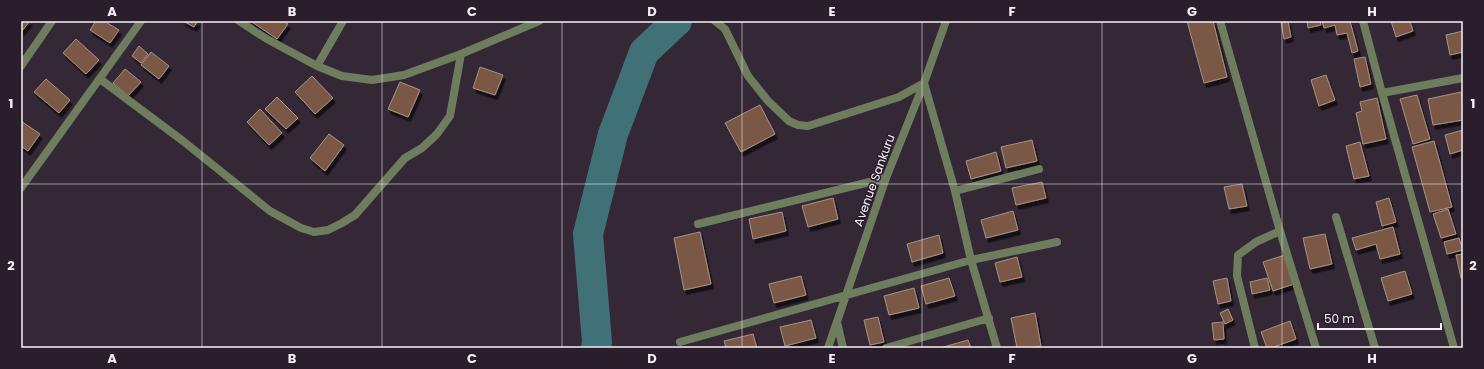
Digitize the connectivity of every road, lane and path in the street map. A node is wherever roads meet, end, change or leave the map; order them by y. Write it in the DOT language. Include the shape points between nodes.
graph roads {
  1 [pos="52,21"];
  2 [pos="141,21"];
  3 [pos="239,21"];
  4 [pos="344,21"];
  5 [pos="539,21"];
  6 [pos="715,21"];
  7 [pos="946,21"];
  8 [pos="1220,21"];
  9 [pos="1363,21"];
  10 [pos="461,54"];
  11 [pos="21,66"];
  12 [pos="317,66"];
  13 [pos="1463,78"];
  14 [pos="100,79"];
  15 [pos="924,83"];
  16 [pos="1382,93"];
  17 [pos="1039,169"];
  18 [pos="886,178"];
  19 [pos="21,188"];
  20 [pos="955,191"];
  21 [pos="1336,217"];
  22 [pos="698,224"];
  23 [pos="1280,231"];
  24 [pos="1057,242"];
  25 [pos="971,260"];
  26 [pos="846,295"];
  27 [pos="989,318"];
  28 [pos="837,322"];
  29 [pos="680,342"];
  30 [pos="828,348"];
  31 [pos="843,348"];
  32 [pos="886,348"];
  33 [pos="997,348"];
  34 [pos="1255,348"];
  35 [pos="1316,348"];
  36 [pos="1375,348"];
  37 [pos="1454,348"];
  1 -- 11 [label="street"];
  2 -- 14 [label="street"];
  3 -- 12 [label="street"];
  4 -- 12 [label="street"];
  5 -- 10 [label="street"];
  6 -- 15 [label="street" via="725,29 748,76 777,110 798,125 808,126 899,97"];
  7 -- 15 [label="street, Avenue Sankuru"];
  8 -- 23 [label="street"];
  9 -- 16 [label="street"];
  10 -- 12 [label="street" via="404,75 372,80 342,76"];
  10 -- 14 [label="street" via="450,116 437,134 422,148 405,158 355,215 328,230 314,232 270,211"];
  13 -- 16 [label="street"];
  14 -- 19 [label="street"];
  15 -- 18 [label="street, Avenue Sankuru"];
  15 -- 20 [label="street"];
  16 -- 37 [label="street"];
  17 -- 20 [label="street"];
  18 -- 22 [label="street"];
  18 -- 26 [label="street, Avenue Sankuru"];
  20 -- 25 [label="street"];
  21 -- 36 [label="street"];
  23 -- 34 [label="street" via="1256,242 1238,256 1237,276"];
  23 -- 35 [label="street"];
  24 -- 25 [label="street"];
  25 -- 26 [label="street"];
  25 -- 27 [label="street"];
  26 -- 28 [label="street, Avenue Sankuru"];
  26 -- 29 [label="street"];
  27 -- 32 [label="street"];
  27 -- 33 [label="street"];
  28 -- 30 [label="street, Avenue Sankuru"];
  28 -- 31 [label="street"];
}
